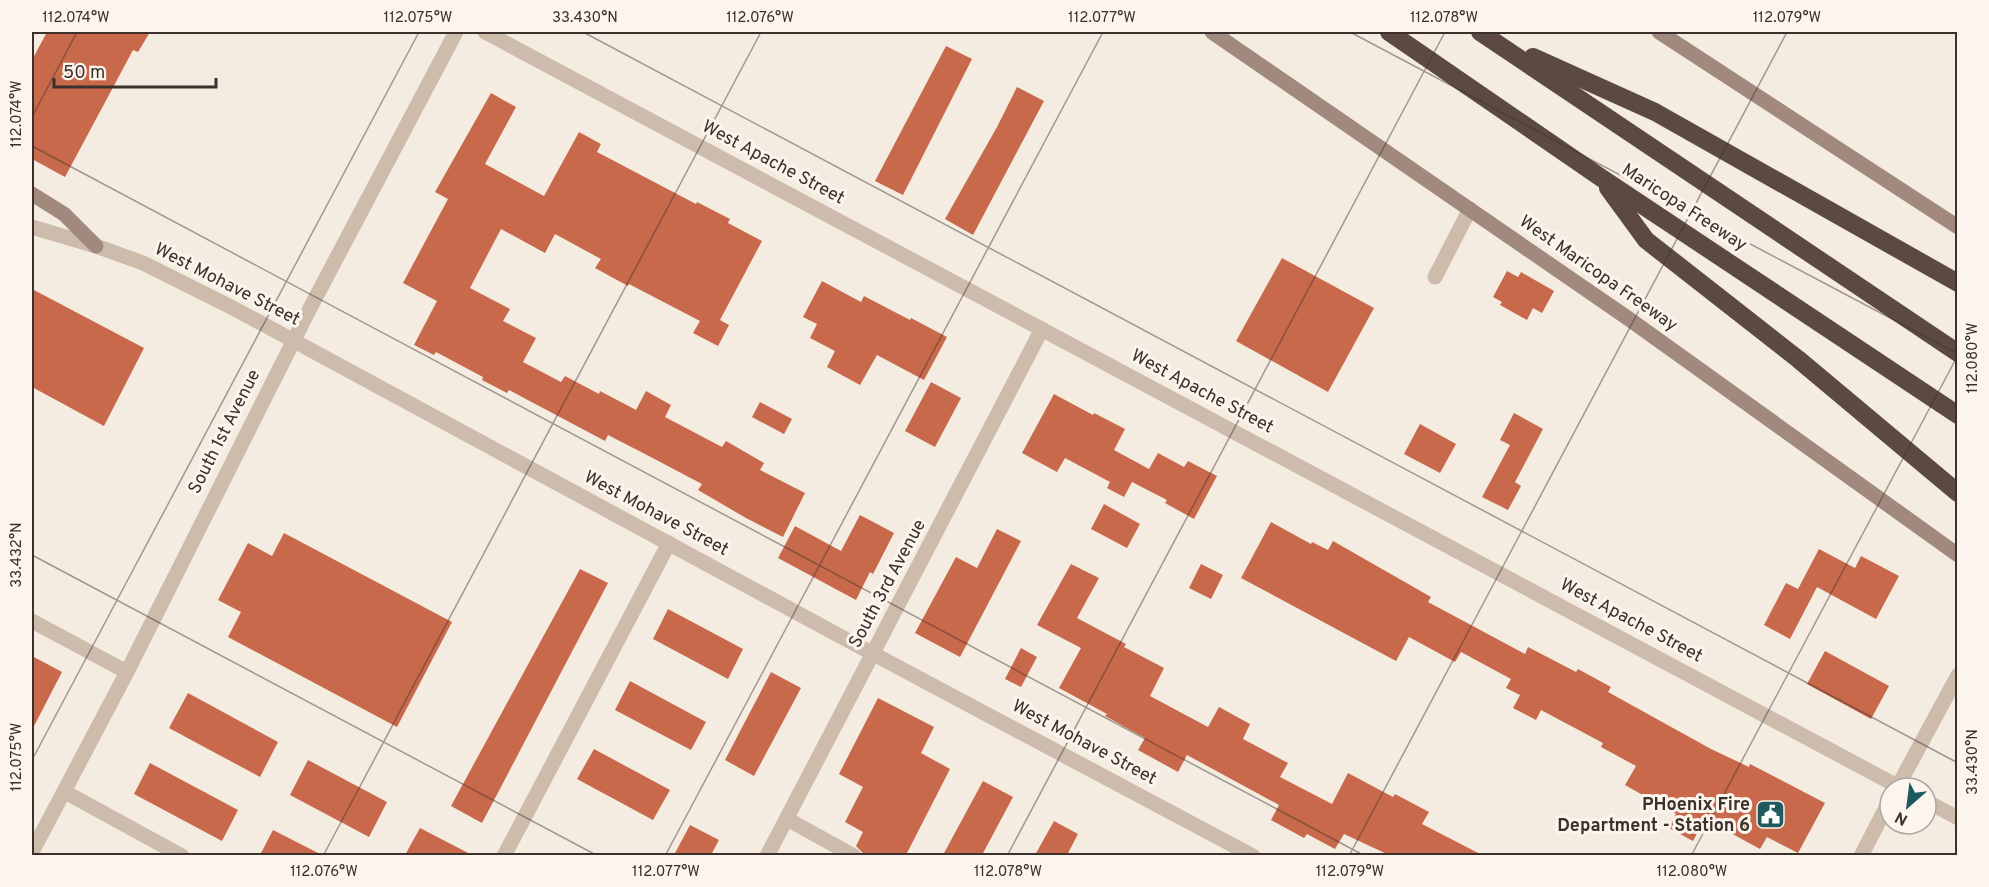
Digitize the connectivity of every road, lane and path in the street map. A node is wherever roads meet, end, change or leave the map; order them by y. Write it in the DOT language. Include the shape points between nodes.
graph roads {
  1 [pos="456,32"];
  2 [pos="484,32"];
  3 [pos="1212,32"];
  4 [pos="1389,32"];
  5 [pos="1659,32"];
  6 [pos="1483,33"];
  7 [pos="1600,177"];
  8 [pos="32,194"];
  9 [pos="1470,209"];
  10 [pos="32,227"];
  11 [pos="1958,227"];
  12 [pos="96,246"];
  13 [pos="1435,277"];
  14 [pos="1958,284"];
  15 [pos="1042,329"];
  16 [pos="293,341"];
  17 [pos="1958,352"];
  18 [pos="1958,416"];
  19 [pos="1958,493"];
  20 [pos="669,543"];
  21 [pos="1958,555"];
  22 [pos="32,621"];
  23 [pos="874,653"];
  24 [pos="127,672"];
  25 [pos="1958,675"];
  26 [pos="1878,776"];
  27 [pos="1904,776"];
  28 [pos="65,792"];
  29 [pos="1938,807"];
  30 [pos="1958,818"];
  31 [pos="787,819"];
  32 [pos="1878,823"];
  33 [pos="32,852"];
  34 [pos="182,855"];
  35 [pos="504,855"];
  36 [pos="767,855"];
  37 [pos="854,855"];
  38 [pos="1253,855"];
  39 [pos="1861,855"];
  1 -- 16 [label="street, South 1st Avenue"];
  2 -- 15 [label="street, West Apache Street"];
  3 -- 9 [label="main road, West Maricopa Freeway"];
  4 -- 7 [label="highway, Maricopa Freeway"];
  5 -- 11 [label="main road"];
  6 -- 14 [label="highway" via="1655,112"];
  6 -- 17 [label="highway, Maricopa Freeway"];
  7 -- 18 [label="highway, Maricopa Freeway"];
  7 -- 19 [label="highway" via="1646,240 1798,359"];
  8 -- 12 [label="main road" via="64,214"];
  9 -- 13 [label="street"];
  9 -- 21 [label="main road, West Maricopa Freeway"];
  10 -- 12 [label="street, West Mohave Street"];
  12 -- 16 [label="street, West Mohave Street" via="143,263"];
  15 -- 23 [label="street, South 3rd Avenue"];
  15 -- 26 [label="street, West Apache Street"];
  16 -- 20 [label="street, West Mohave Street"];
  16 -- 24 [label="street, South 1st Avenue"];
  20 -- 23 [label="street, West Mohave Street"];
  20 -- 35 [label="street"];
  22 -- 24 [label="street"];
  23 -- 31 [label="street, South 3rd Avenue"];
  23 -- 38 [label="street, West Mohave Street"];
  24 -- 28 [label="street, South 1st Avenue"];
  25 -- 27 [label="street"];
  28 -- 33 [label="street, South 1st Avenue"];
  28 -- 34 [label="street"];
  29 -- 30 [label="street"];
  31 -- 36 [label="street, South 3rd Avenue"];
  31 -- 37 [label="street"];
  32 -- 39 [label="street"];
}
